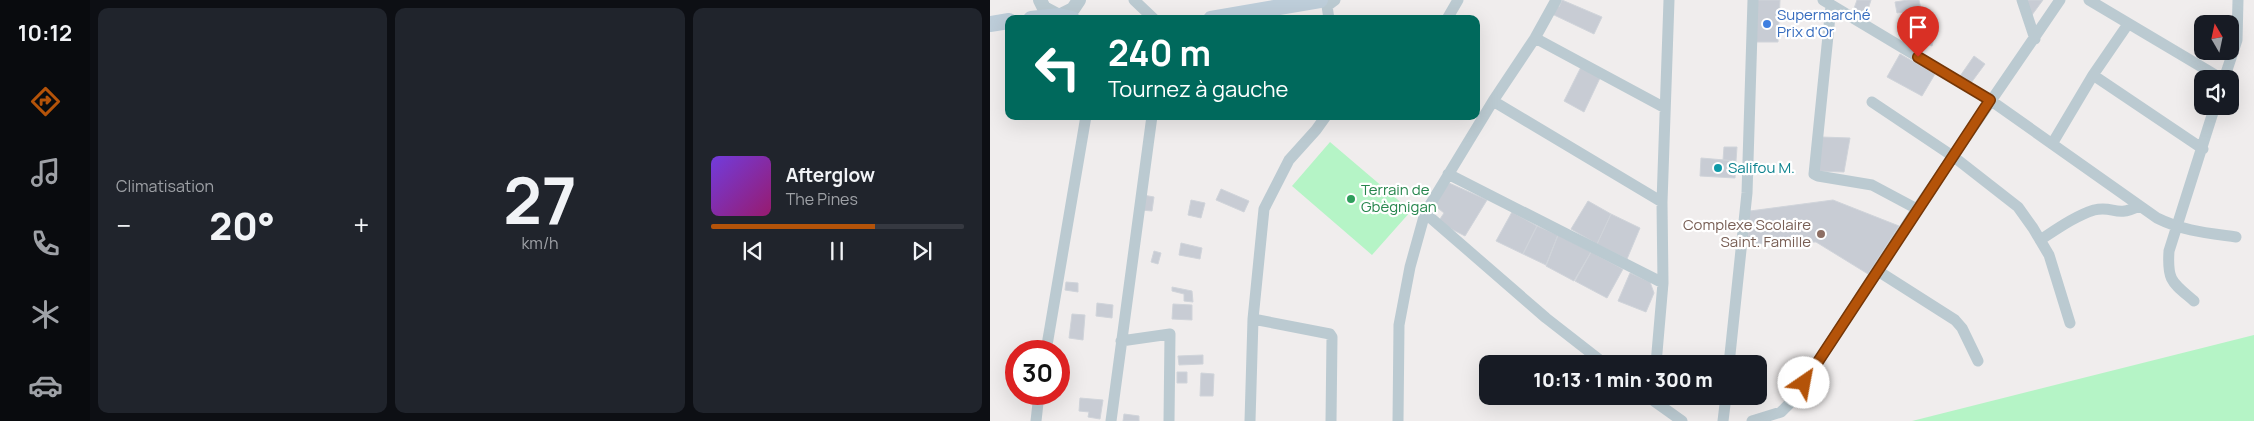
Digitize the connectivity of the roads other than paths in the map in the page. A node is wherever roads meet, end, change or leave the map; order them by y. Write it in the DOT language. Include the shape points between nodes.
graph roads {
  1 [pos="1040,0"];
  2 [pos="1079,0"];
  3 [pos="1134,0"];
  4 [pos="1320,0"];
  5 [pos="1335,0"];
  6 [pos="1458,0"];
  7 [pos="1556,0"];
  8 [pos="1669,0"];
  9 [pos="1753,0"];
  10 [pos="2022,0"];
  11 [pos="2060,0"];
  12 [pos="2089,0"];
  13 [pos="2238,0"];
  14 [pos="1827,3"];
  15 [pos="1060,15"];
  16 [pos="1067,15"];
  17 [pos="1150,15"];
  18 [pos="1234,15"];
  19 [pos="1328,15"];
  20 [pos="1450,15"];
  21 [pos="1005,22"];
  22 [pos="990,24"];
  23 [pos="2128,24"];
  24 [pos="1535,38"];
  25 [pos="2035,39"];
  26 [pos="2207,70"];
  27 [pos="2226,70"];
  28 [pos="2093,74"];
  29 [pos="1990,100"];
  30 [pos="1493,101"];
  31 [pos="1872,102"];
  32 [pos="1665,108"];
  33 [pos="2212,115"];
  34 [pos="1085,120"];
  35 [pos="1151,120"];
  36 [pos="1323,120"];
  37 [pos="2052,144"];
  38 [pos="2203,149"];
  39 [pos="1954,157"];
  40 [pos="1448,174"];
  41 [pos="1662,202"];
  42 [pos="2139,206"];
  43 [pos="1917,209"];
  44 [pos="1425,213"];
  45 [pos="2176,227"];
  46 [pos="2236,236"];
  47 [pos="2040,240"];
  48 [pos="1878,271"];
  49 [pos="1662,283"];
  50 [pos="2194,301"];
  51 [pos="1253,320"];
  52 [pos="2070,323"];
  53 [pos="1048,340"];
  54 [pos="1121,341"];
  55 [pos="1593,355"];
  56 [pos="1657,355"];
  57 [pos="1730,355"];
  58 [pos="1978,361"];
  59 [pos="1038,405"];
  60 [pos="1660,405"];
  61 [pos="1725,405"];
  62 [pos="1036,421"];
  63 [pos="1111,421"];
  64 [pos="1168,421"];
  65 [pos="1250,421"];
  66 [pos="1331,421"];
  67 [pos="1398,421"];
  68 [pos="1682,421"];
  69 [pos="1723,421"];
  70 [pos="1752,421"];
  1 -- 15 [label="street" via="1044,8"];
  2 -- 16 [label="street"];
  3 -- 17 [label="street"];
  4 -- 18 [label="main road"];
  5 -- 19 [label="street" via="1327,6"];
  6 -- 20 [label="street"];
  7 -- 24 [label="street"];
  8 -- 32 [label="street"];
  9 -- 57 [label="street" via="1746,193"];
  10 -- 25 [label="street"];
  11 -- 25 [label="street"];
  12 -- 23 [label="street"];
  13 -- 27 [label="street" via="2237,40"];
  14 -- 29 [label="street"];
  14 -- 43 [label="street" via="1814,174 1872,185"];
  21 -- 22 [label="main road"];
  23 -- 26 [label="street"];
  23 -- 28 [label="street"];
  24 -- 30 [label="street"];
  24 -- 32 [label="street"];
  25 -- 29 [label="street"];
  28 -- 37 [label="street"];
  28 -- 38 [label="street"];
  29 -- 37 [label="street"];
  29 -- 39 [label="street"];
  30 -- 40 [label="street"];
  30 -- 41 [label="street"];
  31 -- 39 [label="street"];
  32 -- 41 [label="street"];
  33 -- 38 [label="street"];
  34 -- 53 [label="street"];
  35 -- 54 [label="street"];
  36 -- 51 [label="street" via="1289,160 1264,209"];
  37 -- 42 [label="street"];
  38 -- 45 [label="street"];
  39 -- 43 [label="street"];
  39 -- 47 [label="street" via="2018,208"];
  40 -- 44 [label="street"];
  40 -- 49 [label="street"];
  41 -- 49 [label="street"];
  42 -- 45 [label="street"];
  42 -- 47 [label="street" via="2121,213 2105,209 2079,216"];
  43 -- 48 [label="street"];
  44 -- 55 [label="street"];
  44 -- 67 [label="street" via="1399,325"];
  45 -- 46 [label="street"];
  45 -- 50 [label="street" via="2168,268 2172,282"];
  47 -- 52 [label="street" via="2048,254"];
  48 -- 58 [label="street" via="1955,320"];
  48 -- 70 [label="street" via="1788,407"];
  49 -- 56 [label="street"];
  51 -- 65 [label="street"];
  51 -- 66 [label="street" via="1330,334"];
  54 -- 63 [label="street"];
  54 -- 64 [label="street" via="1170,334"];
  59 -- 62 [label="street"];
  60 -- 68 [label="street"];
  61 -- 69 [label="street"];
}
